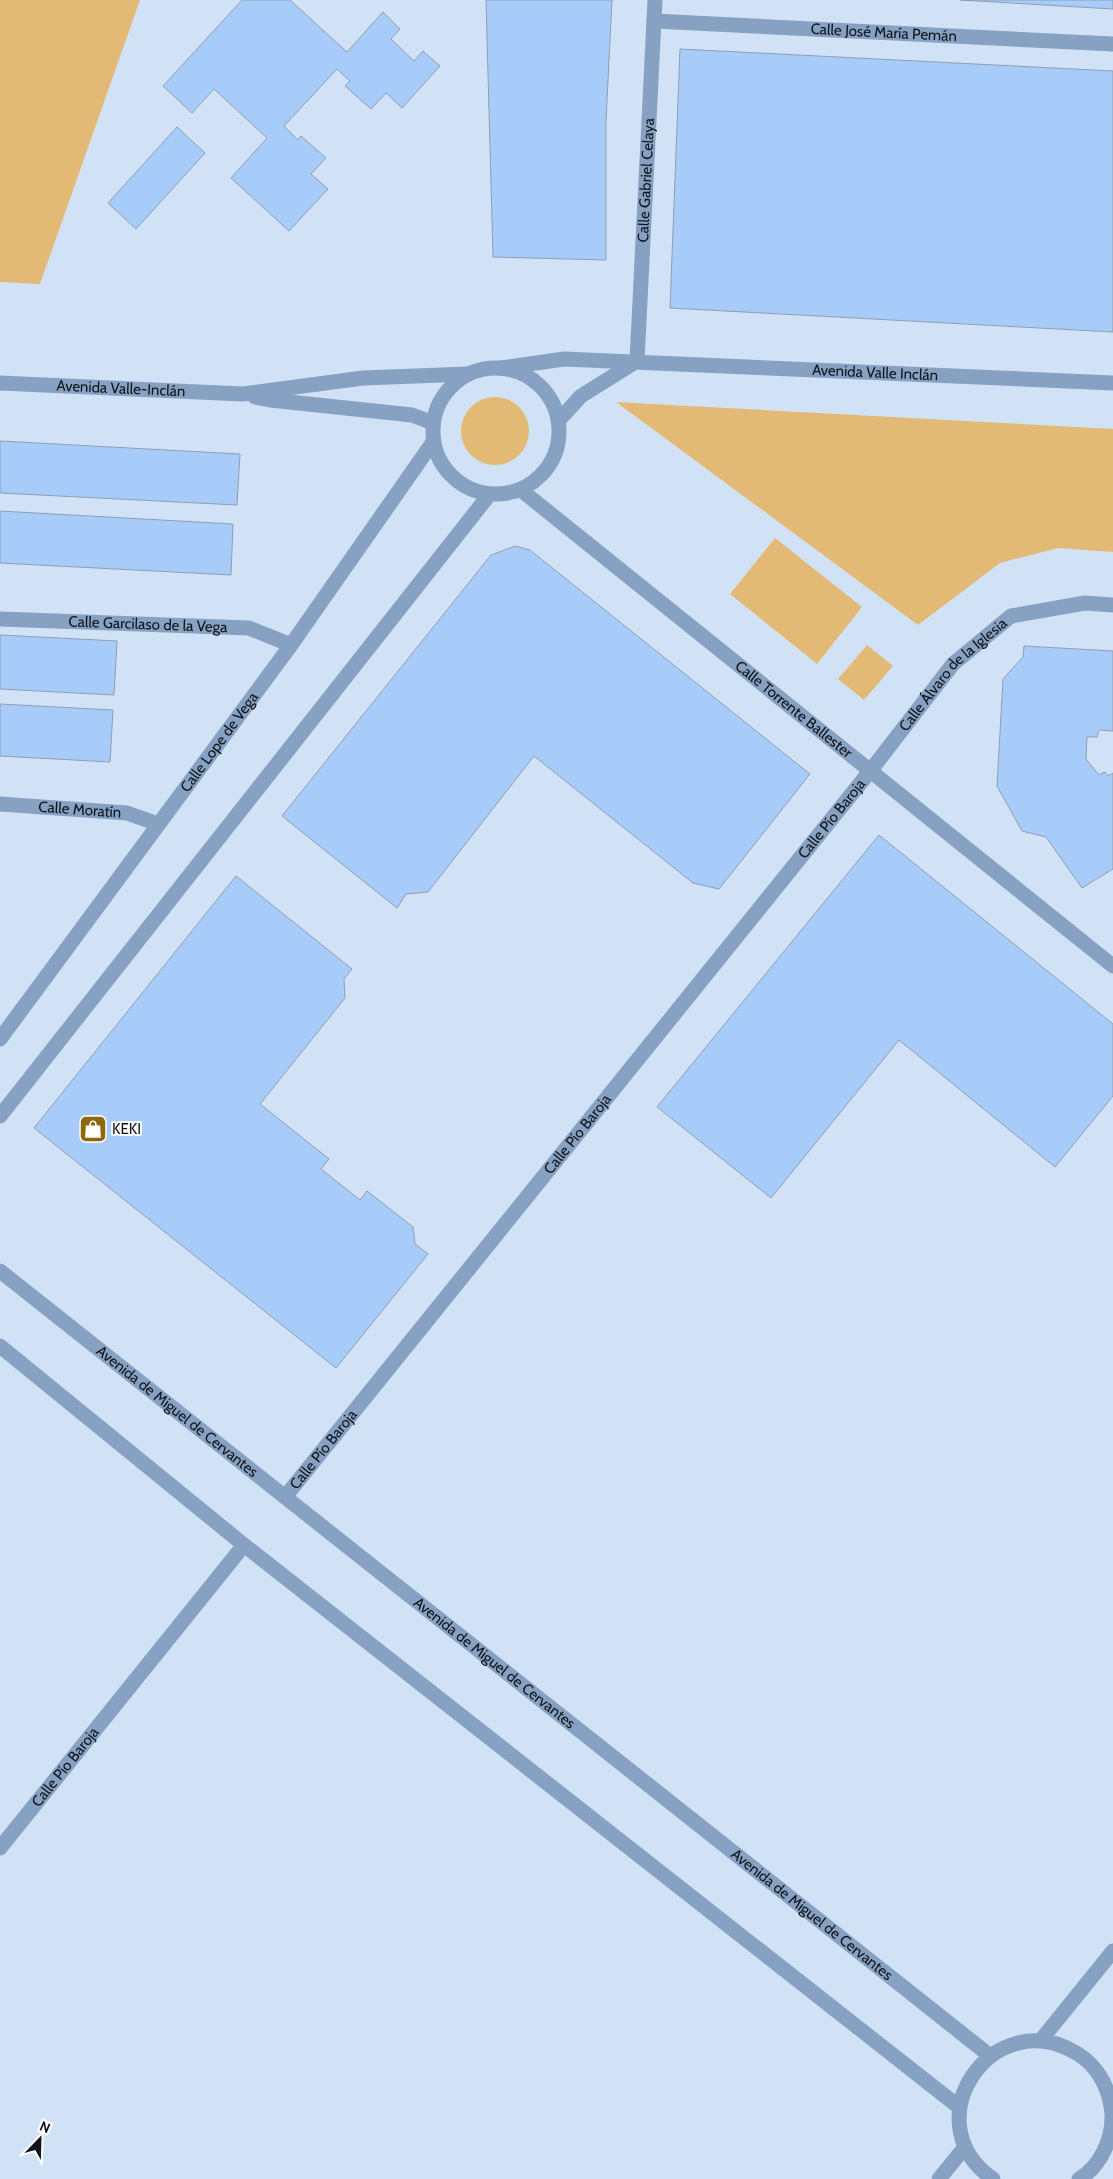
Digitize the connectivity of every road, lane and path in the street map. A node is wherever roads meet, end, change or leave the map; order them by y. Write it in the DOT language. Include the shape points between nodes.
graph roads {
  1 [pos="655,0"];
  2 [pos="654,21"];
  3 [pos="1113,44"];
  4 [pos="637,361"];
  5 [pos="501,368"];
  6 [pos="468,374"];
  7 [pos="1113,383"];
  8 [pos="0,384"];
  9 [pos="243,394"];
  10 [pos="559,420"];
  11 [pos="433,423"];
  12 [pos="433,442"];
  13 [pos="521,490"];
  14 [pos="489,495"];
  15 [pos="1113,605"];
  16 [pos="0,620"];
  17 [pos="291,645"];
  18 [pos="870,770"];
  19 [pos="0,804"];
  20 [pos="158,824"];
  21 [pos="1113,966"];
  22 [pos="0,1039"];
  23 [pos="0,1116"];
  24 [pos="0,1271"];
  25 [pos="0,1346"];
  26 [pos="285,1496"];
  27 [pos="244,1546"];
  28 [pos="0,1848"];
  29 [pos="1113,1952"];
  30 [pos="1041,2040"];
  31 [pos="989,2055"];
  32 [pos="1112,2099"];
  33 [pos="959,2107"];
  34 [pos="1111,2145"];
  35 [pos="964,2148"];
  36 [pos="939,2179"];
  37 [pos="993,2179"];
  38 [pos="1079,2179"];
  1 -- 2 [label="street, Calle Gabriel Celaya"];
  2 -- 3 [label="street, Calle José María Pemán"];
  2 -- 4 [label="street, Calle Gabriel Celaya"];
  4 -- 5 [label="street, Avenida Valle Inclán" via="564,359"];
  4 -- 7 [label="street, Avenida Valle Inclán"];
  4 -- 10 [label="street" via="581,396"];
  5 -- 6 [label="street" via="484,368"];
  5 -- 10 [label="street" via="517,371 545,390"];
  6 -- 9 [label="street, Avenida Valle-Inclán" via="363,378"];
  6 -- 11 [label="street" via="451,386 439,403"];
  8 -- 9 [label="street, Avenida Valle-Inclán"];
  9 -- 11 [label="street, Avenida Valle-Inclán" via="270,400 412,415"];
  10 -- 13 [label="street" via="560,442 552,462 539,479"];
  11 -- 12 [label="street"];
  12 -- 14 [label="street" via="438,457 458,482"];
  12 -- 17 [label="street, Calle Lope de Vega"];
  13 -- 14 [label="street"];
  13 -- 18 [label="street, Calle Torrente Ballester"];
  14 -- 23 [label="street"];
  15 -- 18 [label="street, Calle Álvaro de la Iglesia" via="1085,603 1011,616 953,664"];
  16 -- 17 [label="street, Calle Garcilaso de la Vega" via="249,628"];
  17 -- 20 [label="street, Calle Lope de Vega"];
  18 -- 21 [label="street, Calle Torrente Ballester"];
  18 -- 26 [label="street, Calle Pío Baroja"];
  19 -- 20 [label="street, Calle Moratín" via="127,813"];
  20 -- 22 [label="street, Calle Lope de Vega"];
  24 -- 26 [label="street, Avenida de Miguel de Cervantes"];
  25 -- 27 [label="street"];
  26 -- 31 [label="street, Avenida de Miguel de Cervantes"];
  27 -- 28 [label="street, Calle Pío Baroja"];
  27 -- 33 [label="street"];
  29 -- 30 [label="street"];
  30 -- 31 [label="street" via="1014,2043"];
  30 -- 32 [label="street" via="1064,2046 1085,2059 1101,2077"];
  31 -- 33 [label="street" via="969,2078"];
  32 -- 34 [label="street"];
  33 -- 35 [label="street" via="959,2128"];
  34 -- 38 [label="street"];
  35 -- 36 [label="street"];
  35 -- 37 [label="street" via="980,2170"];
}
